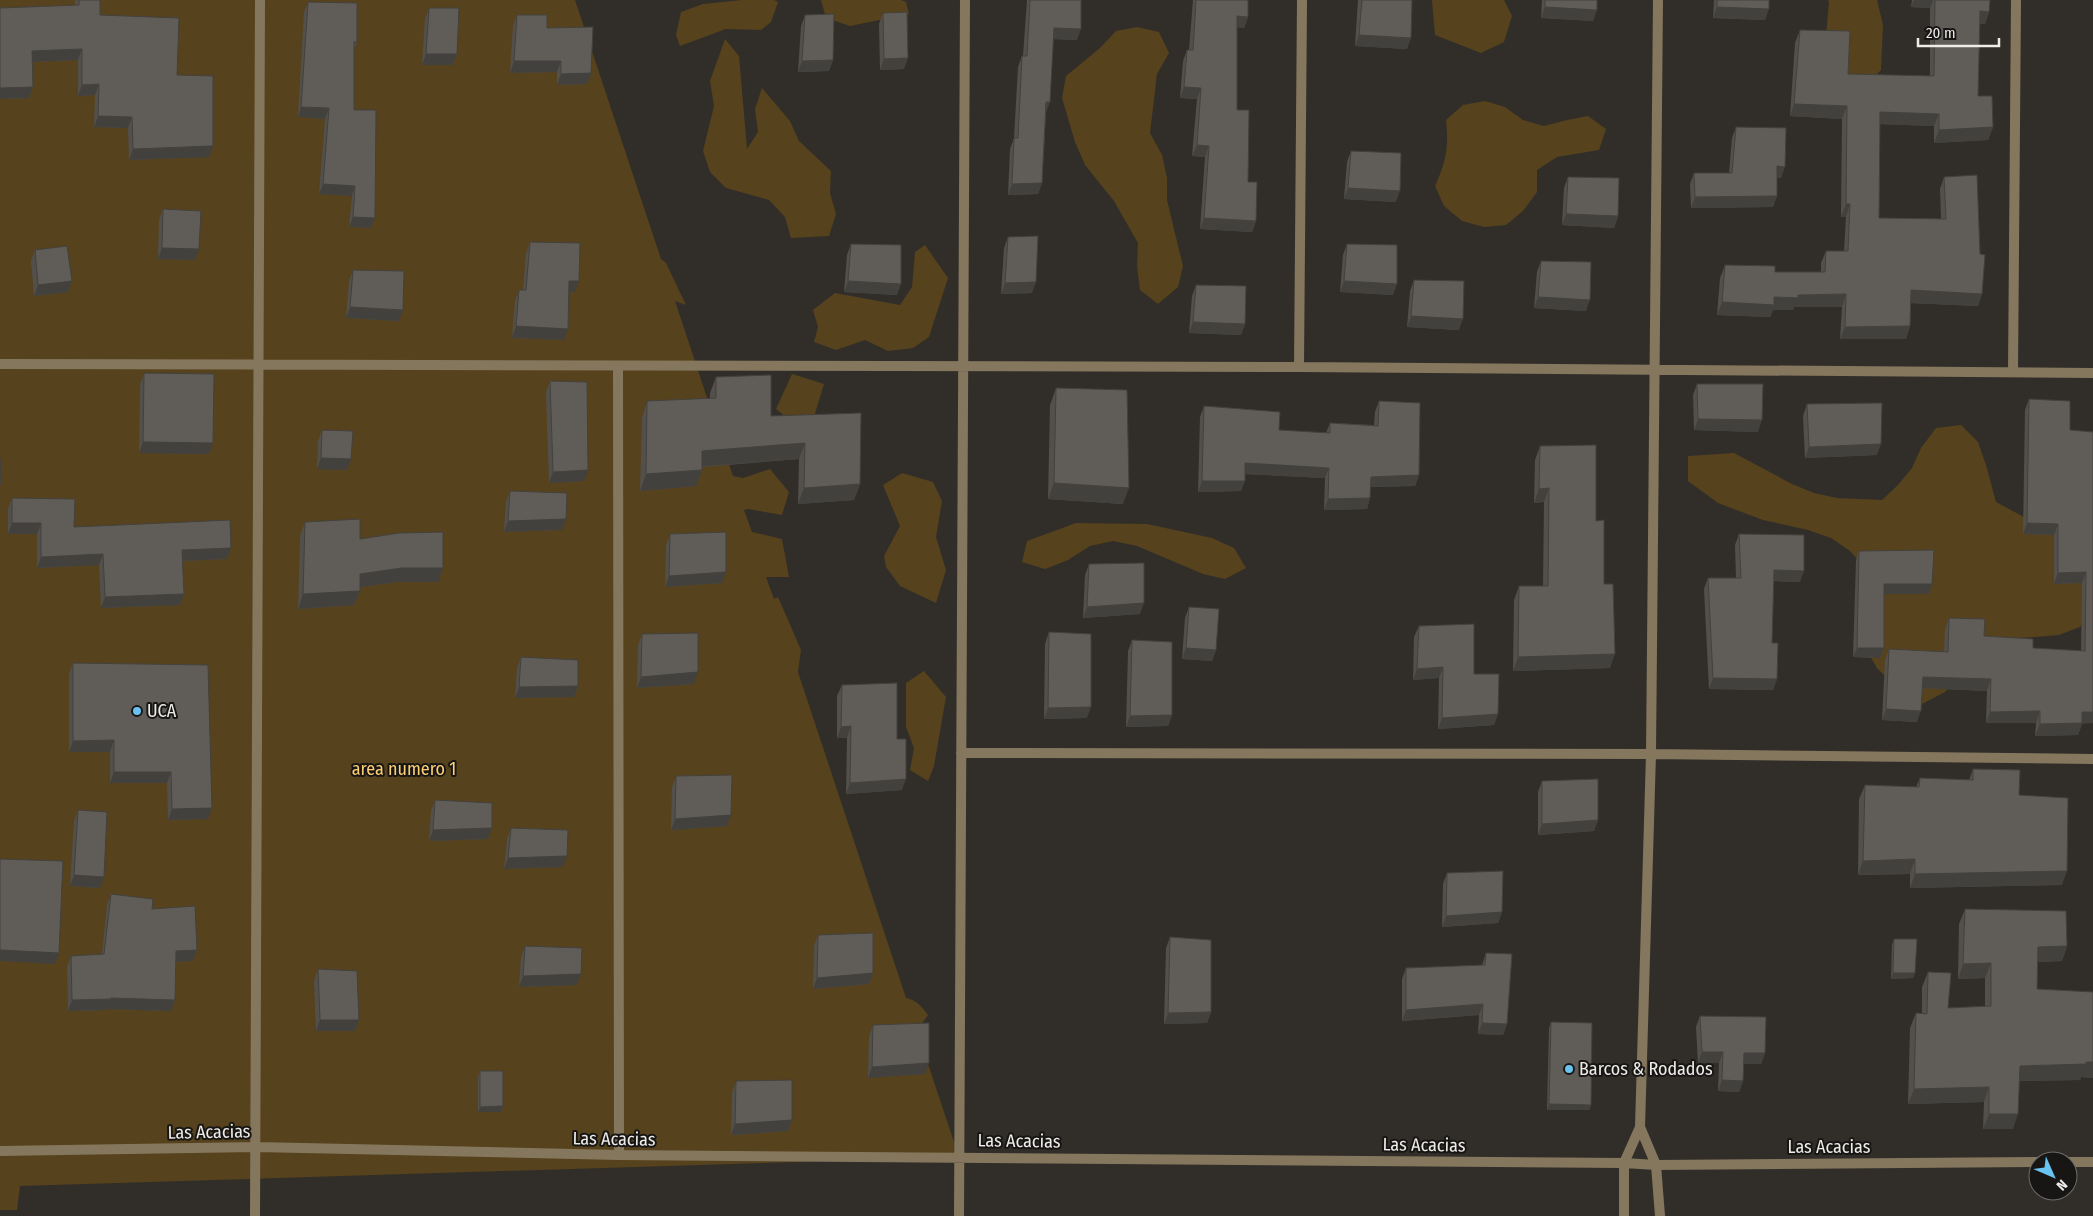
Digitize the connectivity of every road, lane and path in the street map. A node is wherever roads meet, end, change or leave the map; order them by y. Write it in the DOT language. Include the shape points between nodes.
graph roads {
  1 [pos="260,0"];
  2 [pos="966,0"];
  3 [pos="1302,0"];
  4 [pos="1658,0"];
  5 [pos="2016,0"];
  6 [pos="0,364"];
  7 [pos="259,364"];
  8 [pos="618,366"];
  9 [pos="1299,367"];
  10 [pos="963,368"];
  11 [pos="1654,370"];
  12 [pos="2012,372"];
  13 [pos="2093,372"];
  14 [pos="961,753"];
  15 [pos="1650,754"];
  16 [pos="2093,759"];
  17 [pos="1640,1127"];
  18 [pos="257,1147"];
  19 [pos="0,1151"];
  20 [pos="619,1155"];
  21 [pos="959,1157"];
  22 [pos="2028,1162"];
  23 [pos="2078,1162"];
  24 [pos="2093,1162"];
  25 [pos="1624,1163"];
  26 [pos="1656,1164"];
  27 [pos="255,1216"];
  28 [pos="959,1216"];
  29 [pos="1624,1216"];
  30 [pos="1660,1216"];
  1 -- 7 [label="street"];
  2 -- 10 [label="street"];
  3 -- 9 [label="street"];
  4 -- 11 [label="street"];
  5 -- 12 [label="street"];
  6 -- 7 [label="street"];
  7 -- 8 [label="street"];
  7 -- 18 [label="street"];
  8 -- 10 [label="street"];
  8 -- 20 [label="street"];
  9 -- 10 [label="street"];
  9 -- 11 [label="street"];
  10 -- 14 [label="street"];
  11 -- 12 [label="street"];
  11 -- 15 [label="street"];
  12 -- 13 [label="street"];
  14 -- 15 [label="street"];
  14 -- 21 [label="street"];
  15 -- 16 [label="street"];
  15 -- 17 [label="street"];
  17 -- 25 [label="street"];
  17 -- 26 [label="street"];
  18 -- 19 [label="street, Las Acacias"];
  18 -- 20 [label="street, Las Acacias"];
  18 -- 27 [label="street"];
  20 -- 21 [label="street, Las Acacias"];
  21 -- 25 [label="street, Las Acacias"];
  21 -- 28 [label="street"];
  22 -- 26 [label="street, Las Acacias"];
  23 -- 24 [label="street"];
  25 -- 26 [label="street, Las Acacias"];
  25 -- 29 [label="street"];
  26 -- 30 [label="street"];
}
